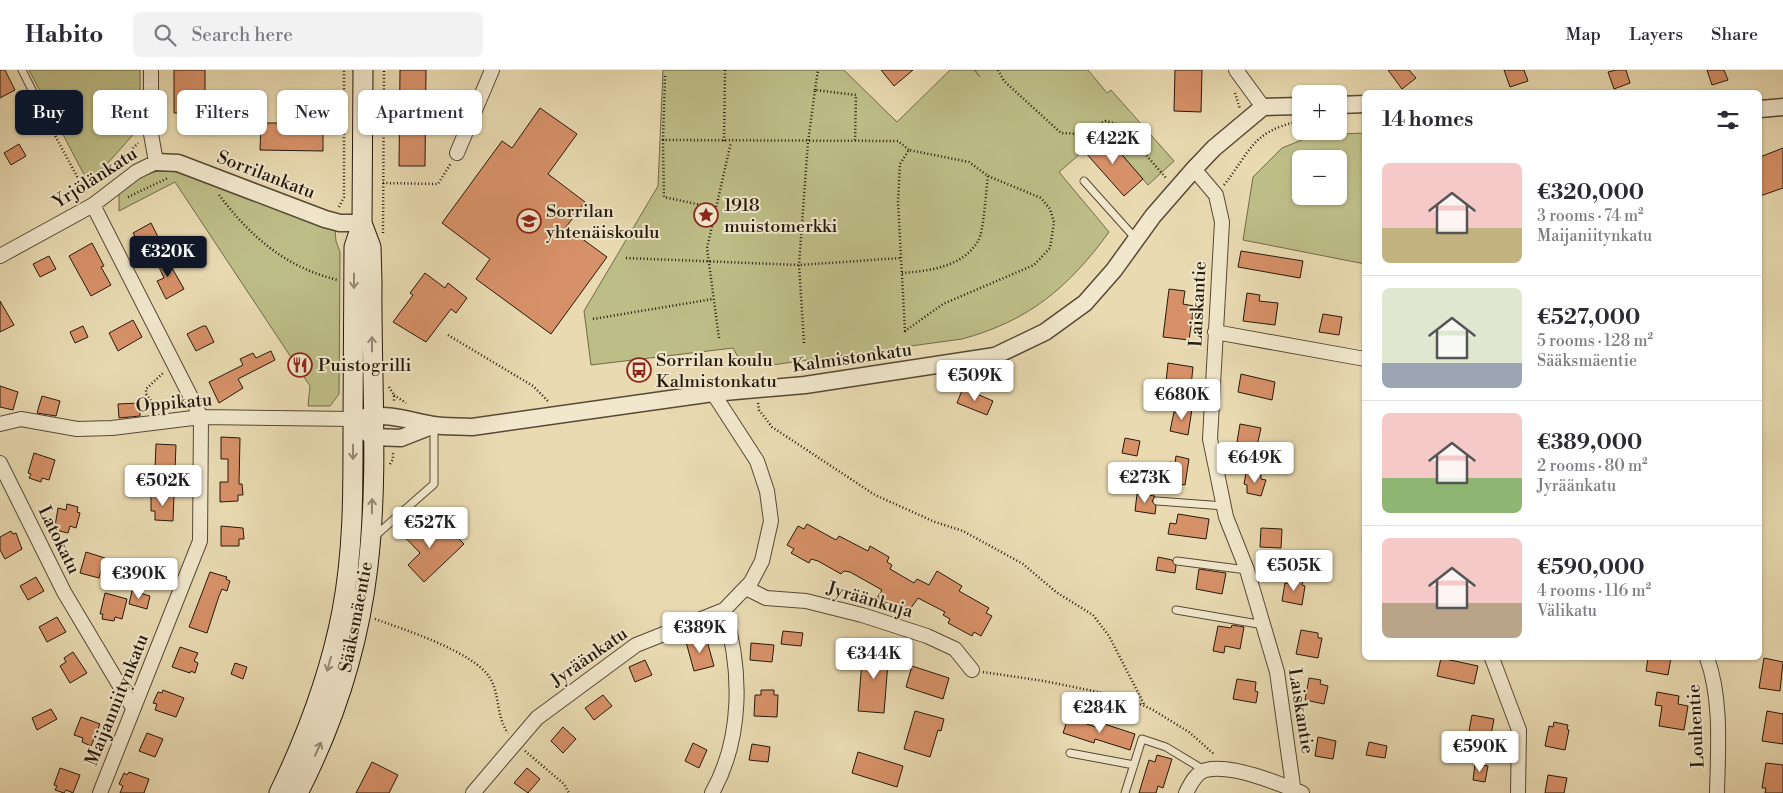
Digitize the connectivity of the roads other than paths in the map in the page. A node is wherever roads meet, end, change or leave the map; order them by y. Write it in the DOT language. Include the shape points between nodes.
graph roads {
  1 [pos="22,70"];
  2 [pos="151,70"];
  3 [pos="363,70"];
  4 [pos="492,70"];
  5 [pos="1236,70"];
  6 [pos="32,90"];
  7 [pos="1362,104"];
  8 [pos="1347,105"];
  9 [pos="1263,106"];
  10 [pos="1292,106"];
  11 [pos="1783,108"];
  12 [pos="1762,109"];
  13 [pos="457,153"];
  14 [pos="156,162"];
  15 [pos="1194,169"];
  16 [pos="1084,181"];
  17 [pos="90,199"];
  18 [pos="362,223"];
  19 [pos="1136,240"];
  20 [pos="0,256"];
  21 [pos="1215,332"];
  22 [pos="1362,358"];
  23 [pos="713,393"];
  24 [pos="372,415"];
  25 [pos="201,418"];
  26 [pos="353,419"];
  27 [pos="0,424"];
  28 [pos="434,425"];
  29 [pos="372,437"];
  30 [pos="0,463"];
  31 [pos="1157,500"];
  32 [pos="1224,506"];
  33 [pos="351,540"];
  34 [pos="370,540"];
  35 [pos="1177,561"];
  36 [pos="1247,570"];
  37 [pos="746,588"];
  38 [pos="724,610"];
  39 [pos="1176,610"];
  40 [pos="1264,625"];
  41 [pos="1493,660"];
  42 [pos="1708,660"];
  43 [pos="972,670"];
  44 [pos="133,708"];
  45 [pos="1070,753"];
  46 [pos="1134,765"];
  47 [pos="1204,770"];
  48 [pos="1297,792"];
  49 [pos="100,793"];
  50 [pos="279,793"];
  51 [pos="298,793"];
  52 [pos="473,793"];
  53 [pos="712,793"];
  54 [pos="1125,793"];
  55 [pos="1186,793"];
  56 [pos="1518,793"];
  57 [pos="1717,793"];
  1 -- 6 [label="lane"];
  2 -- 14 [label="street, Yrjölänkatu" via="151,134"];
  3 -- 18 [label="main road, Sääksmäentie" via="353,184"];
  4 -- 13 [label="street"];
  5 -- 9 [label="street"];
  7 -- 8 [label="street"];
  9 -- 10 [label="street"];
  9 -- 15 [label="street, Kalmistonkatu" via="1240,113"];
  11 -- 12 [label="street"];
  14 -- 17 [label="street, Yrjölänkatu"];
  14 -- 18 [label="street, Sorrilankatu" via="178,163 340,223"];
  15 -- 19 [label="street, Kalmistonkatu" via="1172,182"];
  15 -- 21 [label="street, Laiskantie" via="1216,195 1222,222"];
  16 -- 19 [label="lane"];
  17 -- 20 [label="street, Yrjölänkatu"];
  17 -- 25 [label="street"];
  24 -- 18 [label="main road, Sääksmäentie, one-way" via="371,247"];
  18 -- 26 [label="main road, Sääksmäentie, one-way" via="354,247"];
  19 -- 23 [label="street, Kalmistonkatu" via="1085,303 1046,332 995,356 754,391"];
  21 -- 22 [label="street"];
  21 -- 32 [label="street, Laiskantie" via="1210,439"];
  23 -- 28 [label="street, Kalmistonkatu" via="472,427"];
  23 -- 37 [label="street, Jyräänkatu" via="757,461 767,491 771,521 762,561"];
  24 -- 26 [label="street, Kalmistonkatu"];
  24 -- 28 [label="street, Kalmistonkatu" via="402,417"];
  24 -- 29 [label="main road, Sääksmäentie"];
  25 -- 26 [label="street, Oppikatu"];
  25 -- 27 [label="street, Oppikatu" via="112,428 77,429 21,419"];
  25 -- 44 [label="street, Maijanniitynkatu" via="200,541"];
  26 -- 29 [label="street"];
  26 -- 33 [label="main road, Sääksmäentie, one-way"];
  28 -- 29 [label="street, Kalmistonkatu" via="401,438"];
  28 -- 34 [label="lane" via="434,484"];
  34 -- 29 [label="main road, Sääksmäentie, one-way"];
  30 -- 44 [label="street, Latokatu" via="64,592"];
  31 -- 32 [label="lane"];
  32 -- 36 [label="street, Laiskantie"];
  33 -- 34 [label="lane"];
  33 -- 50 [label="main road, Sääksmäentie, one-way" via="342,611 331,656 303,742"];
  51 -- 34 [label="main road, Sääksmäentie, one-way" via="322,742 349,664"];
  35 -- 36 [label="lane"];
  36 -- 40 [label="street, Laiskantie"];
  37 -- 38 [label="street, Jyräänkatu"];
  37 -- 43 [label="street, Jyräänkuja" via="766,598 806,601 927,636 955,649"];
  38 -- 52 [label="street, Jyräänkatu" via="636,645 537,718"];
  38 -- 53 [label="street" via="733,641 737,709 730,753"];
  39 -- 40 [label="lane"];
  40 -- 48 [label="street, Laiskantie" via="1277,672"];
  41 -- 56 [label="street" via="1519,730"];
  42 -- 57 [label="street, Louhentie" via="1716,708"];
  44 -- 49 [label="street, Maijanniitynkatu"];
  45 -- 46 [label="lane"];
  46 -- 47 [label="lane" via="1142,739 1166,747"];
  46 -- 54 [label="lane"];
  47 -- 48 [label="street" via="1234,772"];
  47 -- 55 [label="street" via="1192,781"];
}
